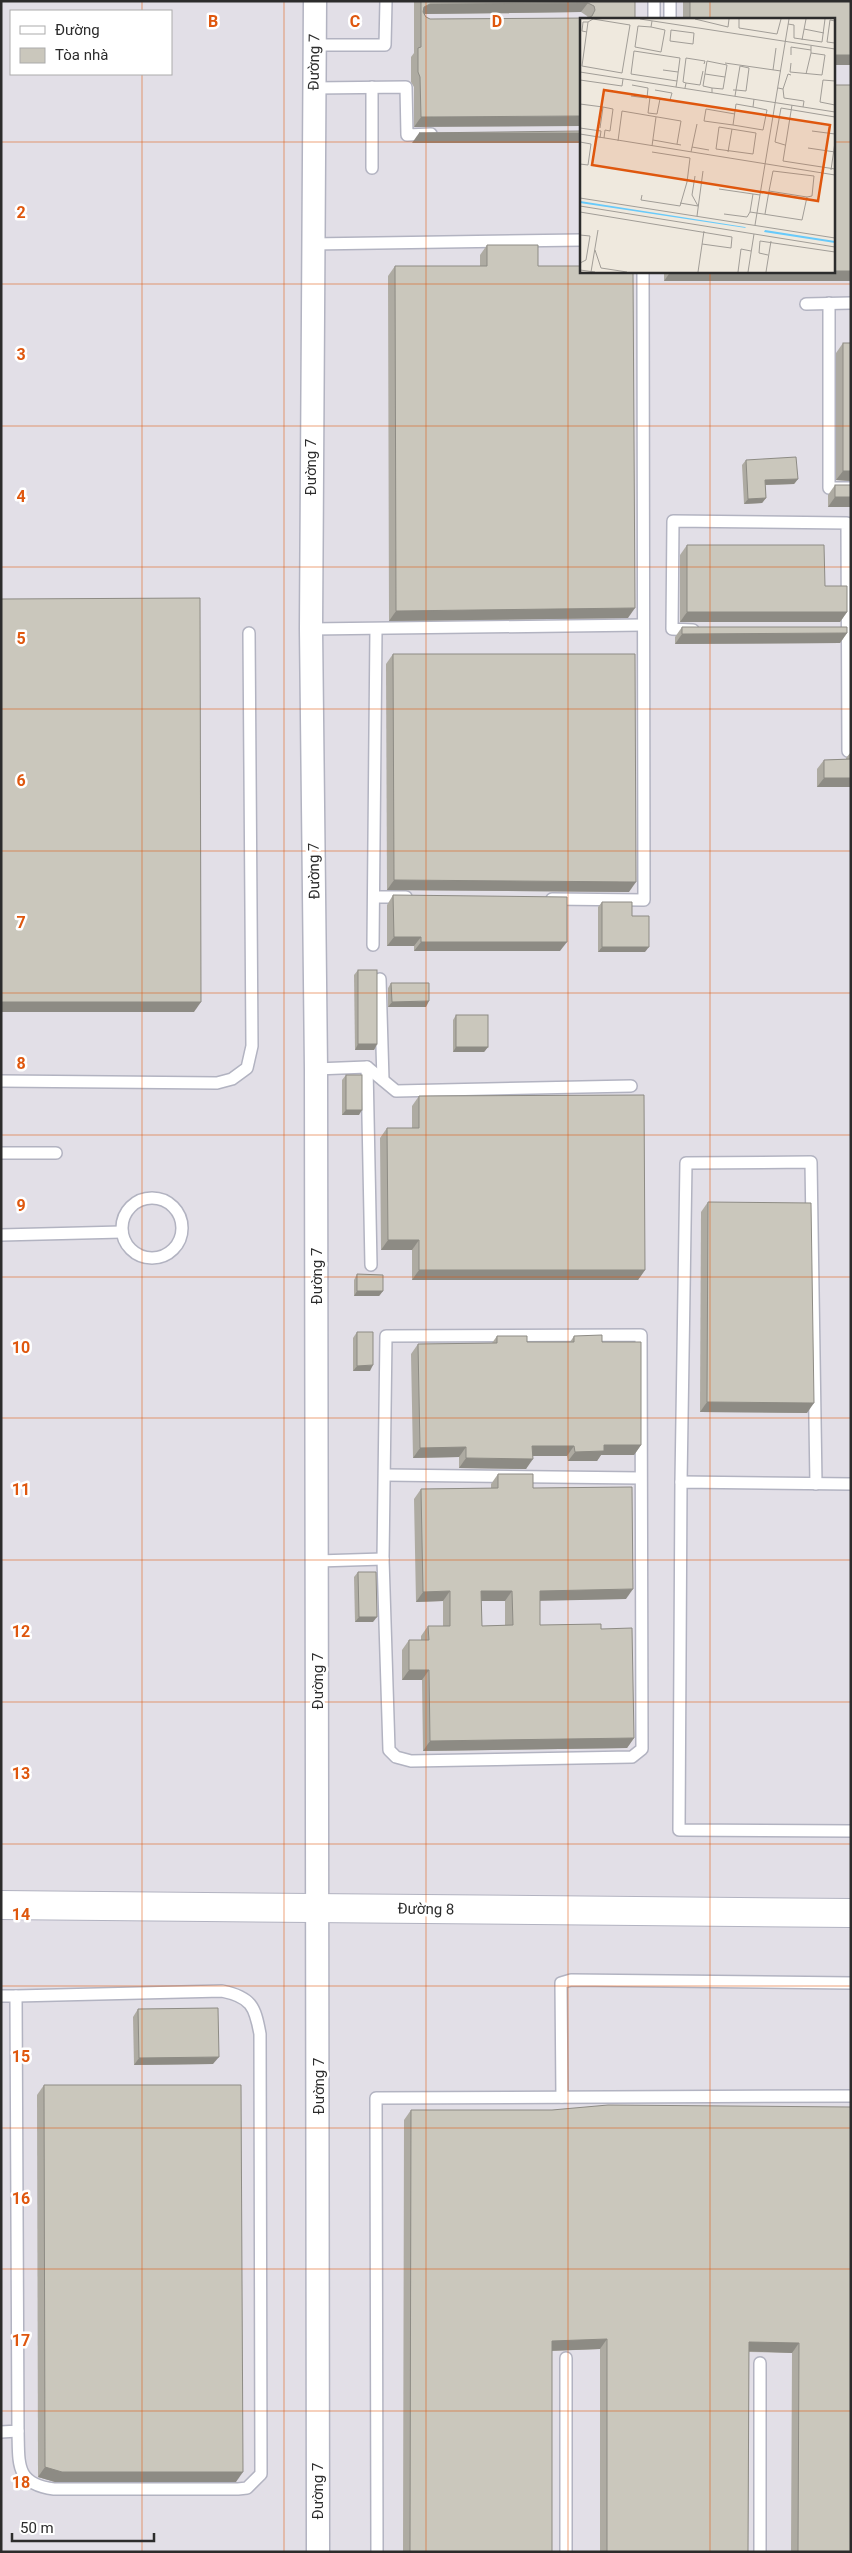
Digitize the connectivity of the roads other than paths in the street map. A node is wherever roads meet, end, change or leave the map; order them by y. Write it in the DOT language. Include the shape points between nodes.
graph roads {
  1 [pos="315,1"];
  2 [pos="386,1"];
  3 [pos="654,1"];
  4 [pos="670,1"];
  5 [pos="654,18"];
  6 [pos="670,18"];
  7 [pos="314,45"];
  8 [pos="372,87"];
  9 [pos="314,88"];
  10 [pos="445,134"];
  11 [pos="372,168"];
  12 [pos="580,240"];
  13 [pos="312,244"];
  14 [pos="643,272"];
  15 [pos="851,303"];
  16 [pos="806,304"];
  17 [pos="829,304"];
  18 [pos="851,488"];
  19 [pos="849,570"];
  20 [pos="643,625"];
  21 [pos="311,629"];
  22 [pos="376,629"];
  23 [pos="702,630"];
  24 [pos="249,633"];
  25 [pos="851,751"];
  26 [pos="374,897"];
  27 [pos="422,897"];
  28 [pos="538,899"];
  29 [pos="373,945"];
  30 [pos="380,979"];
  31 [pos="367,1067"];
  32 [pos="316,1069"];
  33 [pos="383,1080"];
  34 [pos="1,1081"];
  35 [pos="631,1086"];
  36 [pos="1,1153"];
  37 [pos="56,1153"];
  38 [pos="122,1232"];
  39 [pos="1,1235"];
  40 [pos="371,1266"];
  41 [pos="385,1475"];
  42 [pos="640,1478"];
  43 [pos="681,1482"];
  44 [pos="816,1484"];
  45 [pos="851,1484"];
  46 [pos="383,1559"];
  47 [pos="318,1561"];
  48 [pos="851,1831"];
  49 [pos="1,1905"];
  50 [pos="318,1908"];
  51 [pos="851,1913"];
  52 [pos="851,1983"];
  53 [pos="1,1996"];
  54 [pos="16,1996"];
  55 [pos="851,2096"];
  56 [pos="562,2097"];
  57 [pos="566,2358"];
  58 [pos="760,2363"];
  59 [pos="18,2431"];
  60 [pos="1,2432"];
  61 [pos="318,2552"];
  62 [pos="377,2552"];
  63 [pos="566,2552"];
  64 [pos="760,2552"];
  1 -- 7 [label="street, Đường 7"];
  2 -- 7 [label="lane" via="386,45"];
  3 -- 5 [label="lane"];
  4 -- 6 [label="lane"];
  7 -- 9 [label="street, Đường 7"];
  8 -- 9 [label="lane"];
  8 -- 10 [label="lane" via="406,87 407,135"];
  8 -- 11 [label="lane"];
  9 -- 13 [label="street, Đường 7"];
  12 -- 13 [label="lane"];
  13 -- 21 [label="street, Đường 7"];
  14 -- 20 [label="lane"];
  15 -- 17 [label="lane"];
  16 -- 17 [label="lane"];
  17 -- 18 [label="lane" via="829,488"];
  19 -- 23 [label="lane" via="847,523 672,521 672,630"];
  19 -- 25 [label="lane" via="842,630 848,750"];
  20 -- 22 [label="lane"];
  20 -- 28 [label="lane" via="644,900"];
  21 -- 22 [label="lane"];
  21 -- 32 [label="street, Đường 7"];
  22 -- 26 [label="lane"];
  24 -- 34 [label="lane" via="252,1046 247,1068 232,1080 217,1082"];
  26 -- 27 [label="lane"];
  26 -- 29 [label="lane"];
  30 -- 33 [label="lane"];
  31 -- 32 [label="lane"];
  31 -- 33 [label="lane"];
  31 -- 40 [label="lane"];
  32 -- 47 [label="street, Đường 7"];
  33 -- 35 [label="lane" via="396,1091"];
  36 -- 37 [label="lane"];
  38 -- 38 [label="lane" via="131,1250 139,1256 154,1258 168,1254 175,1247 182,1229 176,1210 169,1203 150,1198 132,1205 122,1222"];
  38 -- 39 [label="lane"];
  41 -- 42 [label="lane"];
  41 -- 42 [label="lane" via="386,1336 641,1335"];
  41 -- 46 [label="lane"];
  42 -- 46 [label="lane" via="642,1749 632,1758 411,1761 396,1757 389,1750"];
  43 -- 44 [label="lane"];
  43 -- 44 [label="lane" via="686,1163 811,1162"];
  43 -- 48 [label="lane" via="679,1830"];
  44 -- 45 [label="lane"];
  46 -- 47 [label="lane"];
  47 -- 50 [label="street, Đường 7"];
  49 -- 50 [label="street, Đường 8"];
  50 -- 51 [label="street, Đường 8"];
  50 -- 61 [label="street, Đường 7"];
  52 -- 56 [label="lane" via="571,1980 561,1983"];
  53 -- 54 [label="lane"];
  54 -- 59 [label="lane"];
  54 -- 59 [label="lane" via="222,1991 240,1995 255,2011 260,2034 261,2474 247,2488 238,2489 38,2487 29,2483 20,2469"];
  55 -- 56 [label="lane"];
  56 -- 62 [label="lane" via="376,2098"];
  57 -- 63 [label="lane"];
  58 -- 64 [label="lane"];
  59 -- 60 [label="lane"];
}
